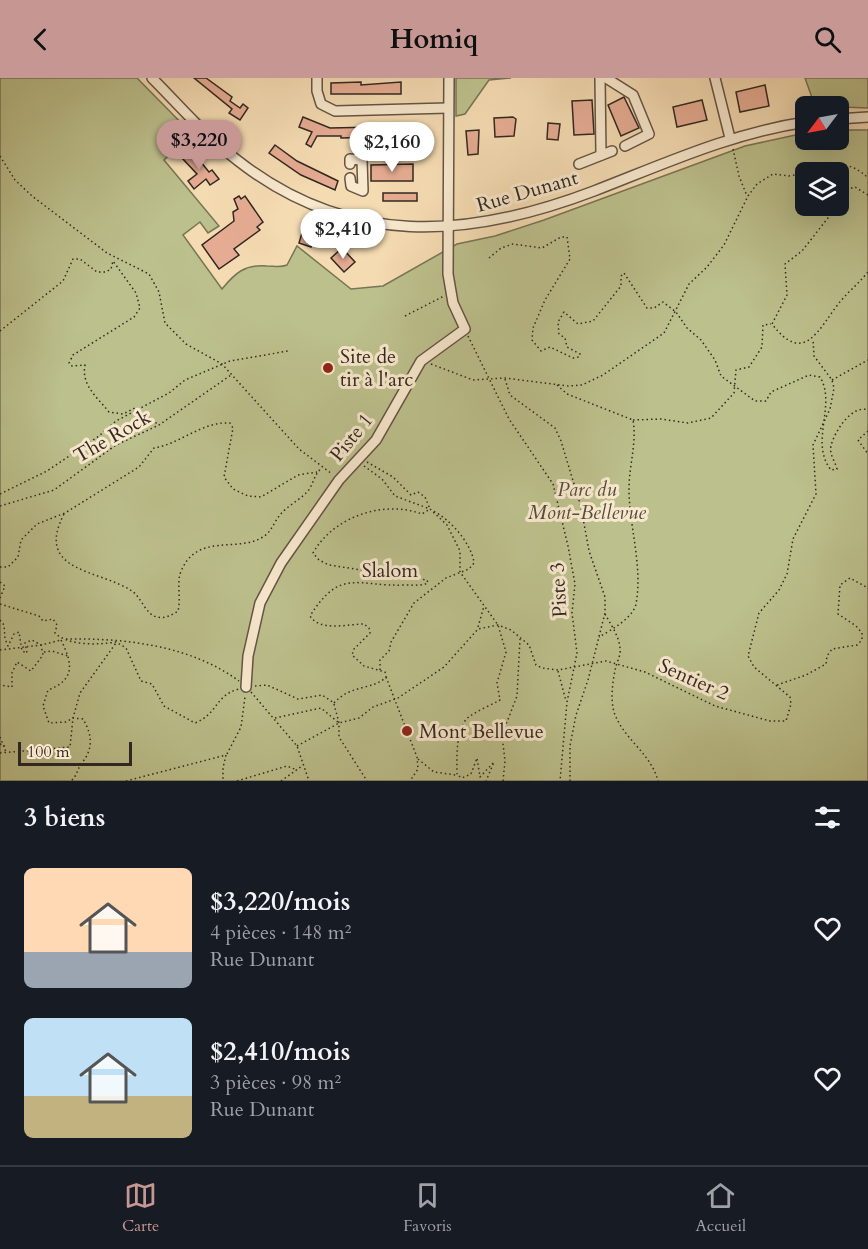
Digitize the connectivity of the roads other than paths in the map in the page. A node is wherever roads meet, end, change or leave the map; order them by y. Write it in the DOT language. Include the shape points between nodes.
graph roads {
  1 [pos="152,78"];
  2 [pos="317,78"];
  3 [pos="448,78"];
  4 [pos="600,78"];
  5 [pos="606,78"];
  6 [pos="715,78"];
  7 [pos="448,108"];
  8 [pos="868,117"];
  9 [pos="849,118"];
  10 [pos="795,125"];
  11 [pos="731,143"];
  12 [pos="625,146"];
  13 [pos="612,151"];
  14 [pos="601,155"];
  15 [pos="350,164"];
  16 [pos="579,164"];
  17 [pos="351,178"];
  18 [pos="448,227"];
  19 [pos="246,687"];
  1 -- 18 [label="street, Rue Dunant" via="237,160 295,196 366,220 411,227"];
  2 -- 7 [label="street" via="321,104 335,111"];
  3 -- 7 [label="street"];
  4 -- 14 [label="street"];
  5 -- 12 [label="street" via="633,95 649,134"];
  6 -- 11 [label="street"];
  7 -- 18 [label="street"];
  8 -- 9 [label="street"];
  10 -- 11 [label="street, Rue Dunant"];
  11 -- 18 [label="street, Rue Dunant" via="542,209 496,222"];
  13 -- 14 [label="street"];
  14 -- 16 [label="street"];
  15 -- 17 [label="street" via="350,159 362,160 363,191 351,186"];
  18 -- 19 [label="street, Piste 1" via="451,292 465,329 421,361 361,460 339,480 281,563 260,603 248,656"];
}
